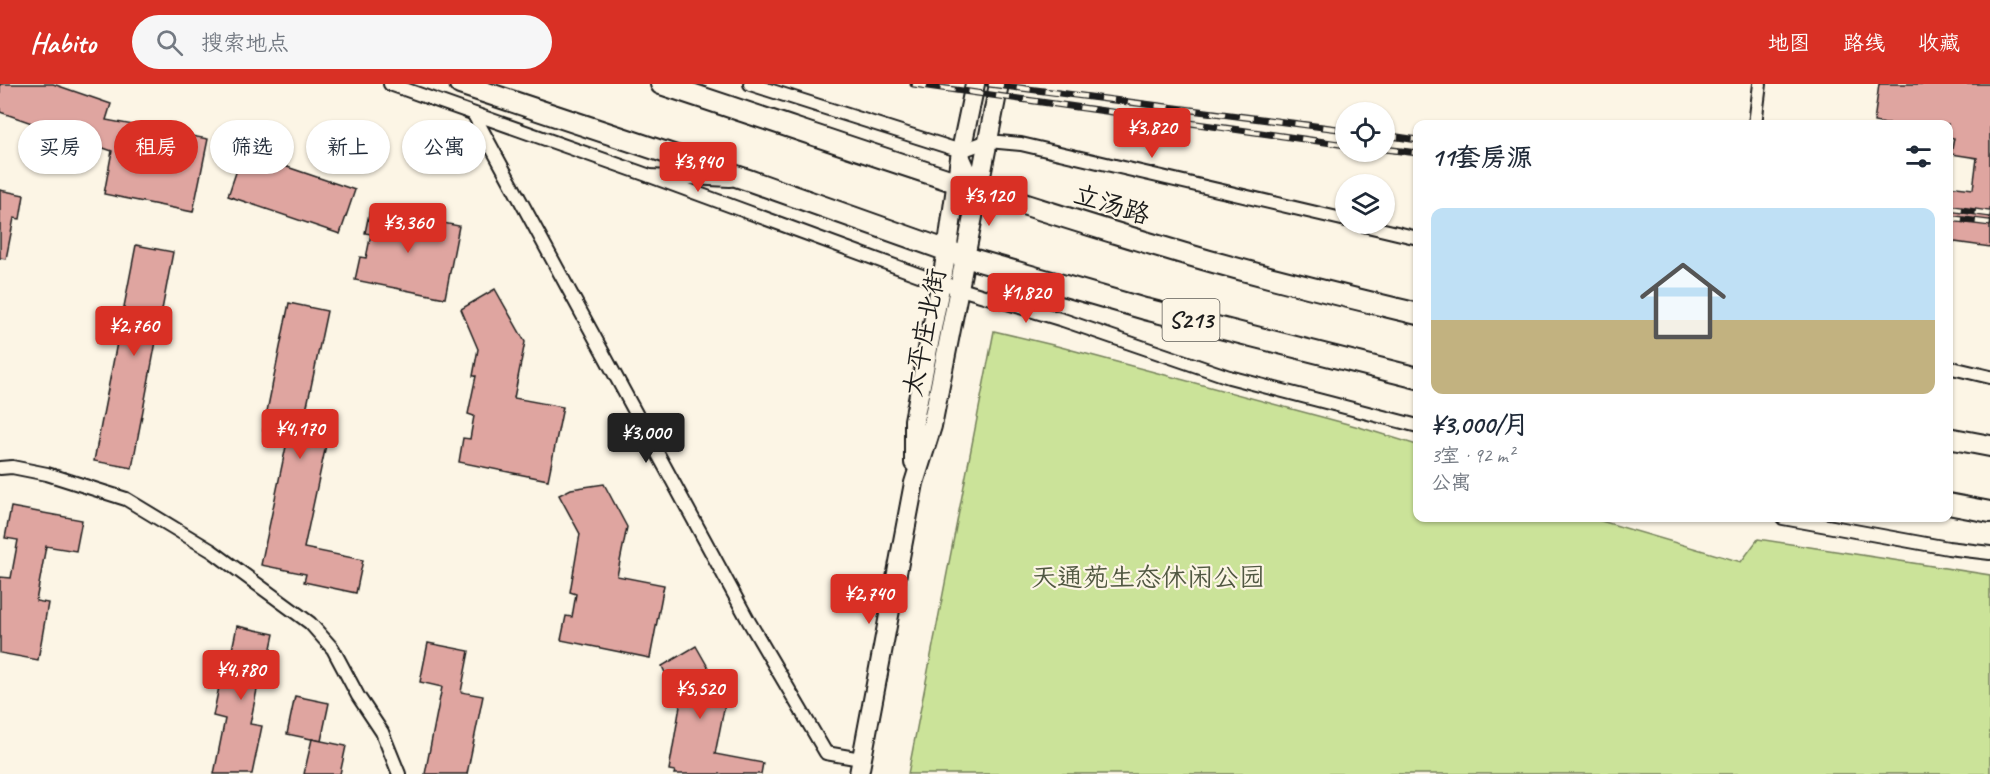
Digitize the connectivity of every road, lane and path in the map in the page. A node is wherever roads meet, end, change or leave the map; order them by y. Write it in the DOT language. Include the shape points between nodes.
graph roads {
  1 [pos="390,84"];
  2 [pos="460,84"];
  3 [pos="661,84"];
  4 [pos="750,84"];
  5 [pos="975,84"];
  6 [pos="999,84"];
  7 [pos="1760,84"];
  8 [pos="474,115"];
  9 [pos="1756,120"];
  10 [pos="988,141"];
  11 [pos="961,151"];
  12 [pos="650,176"];
  13 [pos="748,180"];
  14 [pos="957,183"];
  15 [pos="978,190"];
  16 [pos="1335,217"];
  17 [pos="1395,233"];
  18 [pos="1413,237"];
  19 [pos="956,255"];
  20 [pos="941,283"];
  21 [pos="958,289"];
  22 [pos="1413,313"];
  23 [pos="1953,368"];
  24 [pos="1413,377"];
  25 [pos="1990,377"];
  26 [pos="1413,425"];
  27 [pos="1953,439"];
  28 [pos="1990,446"];
  29 [pos="0,468"];
  30 [pos="914,483"];
  31 [pos="1953,505"];
  32 [pos="1990,512"];
  33 [pos="1805,522"];
  34 [pos="1990,553"];
  35 [pos="860,767"];
  36 [pos="399,774"];
  1 -- 8 [label="street, S213"];
  2 -- 13 [label="main road, S213"];
  3 -- 14 [label="main road"];
  4 -- 11 [label="street"];
  5 -- 11 [label="street, 太平庄北街"];
  6 -- 10 [label="street, 太平庄北街"];
  7 -- 9 [label="street"];
  8 -- 12 [label="street, S213"];
  8 -- 35 [label="street" via="748,620 826,753"];
  10 -- 11 [label="street"];
  10 -- 15 [label="street, 太平庄北街"];
  10 -- 16 [label="street" via="1068,154"];
  11 -- 14 [label="street, 太平庄北街"];
  11 -- 15 [label="street"];
  12 -- 13 [label="street, S213"];
  12 -- 20 [label="street"];
  13 -- 19 [label="main road, S213"];
  14 -- 15 [label="main road, 立汤路"];
  14 -- 19 [label="street, 太平庄北街"];
  15 -- 19 [label="street, 太平庄北街"];
  15 -- 22 [label="main road, 立汤路 / S213" via="1213,262"];
  17 -- 18 [label="street"];
  19 -- 20 [label="street, 太平庄北街"];
  19 -- 21 [label="street, 太平庄北街"];
  19 -- 24 [label="main road, S213" via="1145,309"];
  20 -- 21 [label="street"];
  20 -- 30 [label="street, 太平庄北街" via="914,420"];
  21 -- 26 [label="street" via="1229,377"];
  21 -- 30 [label="street, 太平庄北街" via="932,426"];
  23 -- 25 [label="street"];
  27 -- 28 [label="main road"];
  29 -- 36 [label="street" via="48,474 126,499 212,551 310,624 333,649 382,732"];
  30 -- 35 [label="street, 太平庄北街"];
  31 -- 32 [label="main road"];
  33 -- 34 [label="street"];
}
